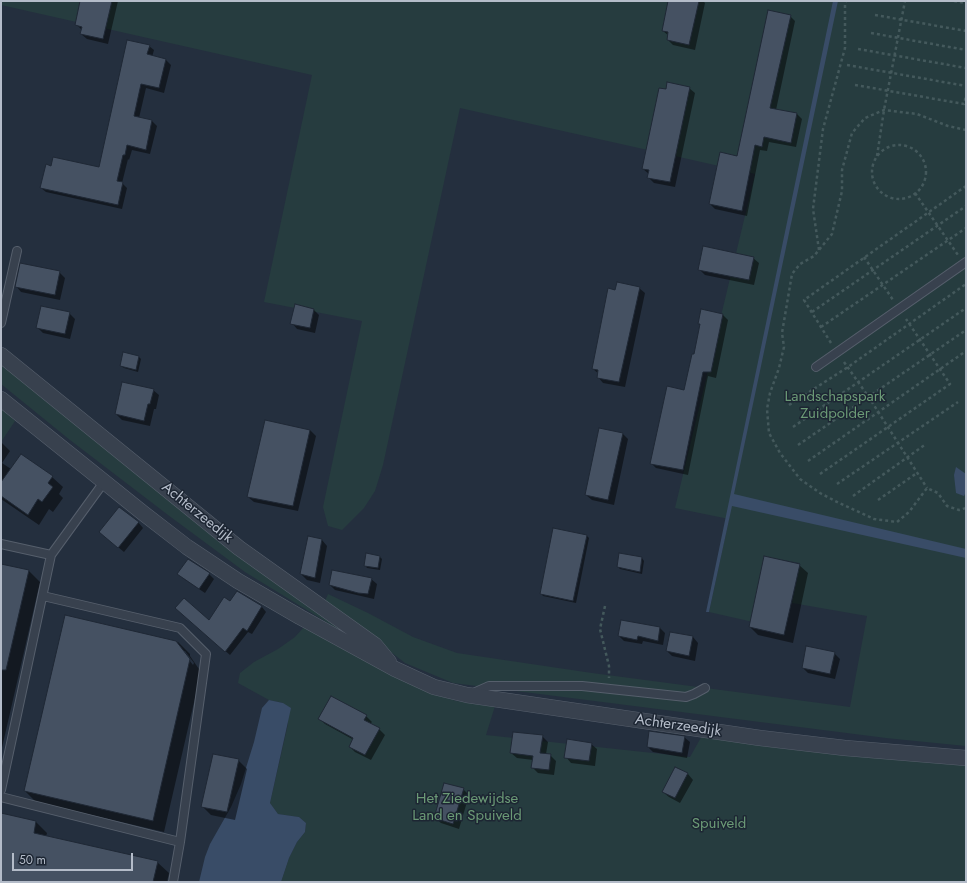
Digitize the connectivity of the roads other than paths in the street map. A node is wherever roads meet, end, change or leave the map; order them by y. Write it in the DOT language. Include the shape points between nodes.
graph roads {
  1 [pos="17,251"];
  2 [pos="965,263"];
  3 [pos="1,323"];
  4 [pos="1,355"];
  5 [pos="816,368"];
  6 [pos="1,399"];
  7 [pos="104,482"];
  8 [pos="1,544"];
  9 [pos="51,555"];
  10 [pos="43,596"];
  11 [pos="395,669"];
  12 [pos="705,688"];
  13 [pos="467,695"];
  14 [pos="966,758"];
  15 [pos="1,790"];
  16 [pos="1,797"];
  17 [pos="180,842"];
  18 [pos="173,882"];
  1 -- 3 [label="lane"];
  2 -- 5 [label="lane"];
  4 -- 11 [label="street, Achterzeedijk" via="239,548 375,645"];
  6 -- 7 [label="street, Achterzeedijk"];
  7 -- 9 [label="lane"];
  7 -- 11 [label="street, Achterzeedijk" via="187,547 238,581"];
  8 -- 9 [label="lane"];
  9 -- 10 [label="lane"];
  10 -- 15 [label="lane"];
  10 -- 17 [label="lane" via="180,628 206,654"];
  11 -- 13 [label="street, Achterzeedijk" via="434,686"];
  12 -- 13 [label="lane" via="686,697 582,686 489,686"];
  13 -- 14 [label="street, Achterzeedijk" via="760,738"];
  16 -- 17 [label="lane"];
  17 -- 18 [label="lane"];
}
